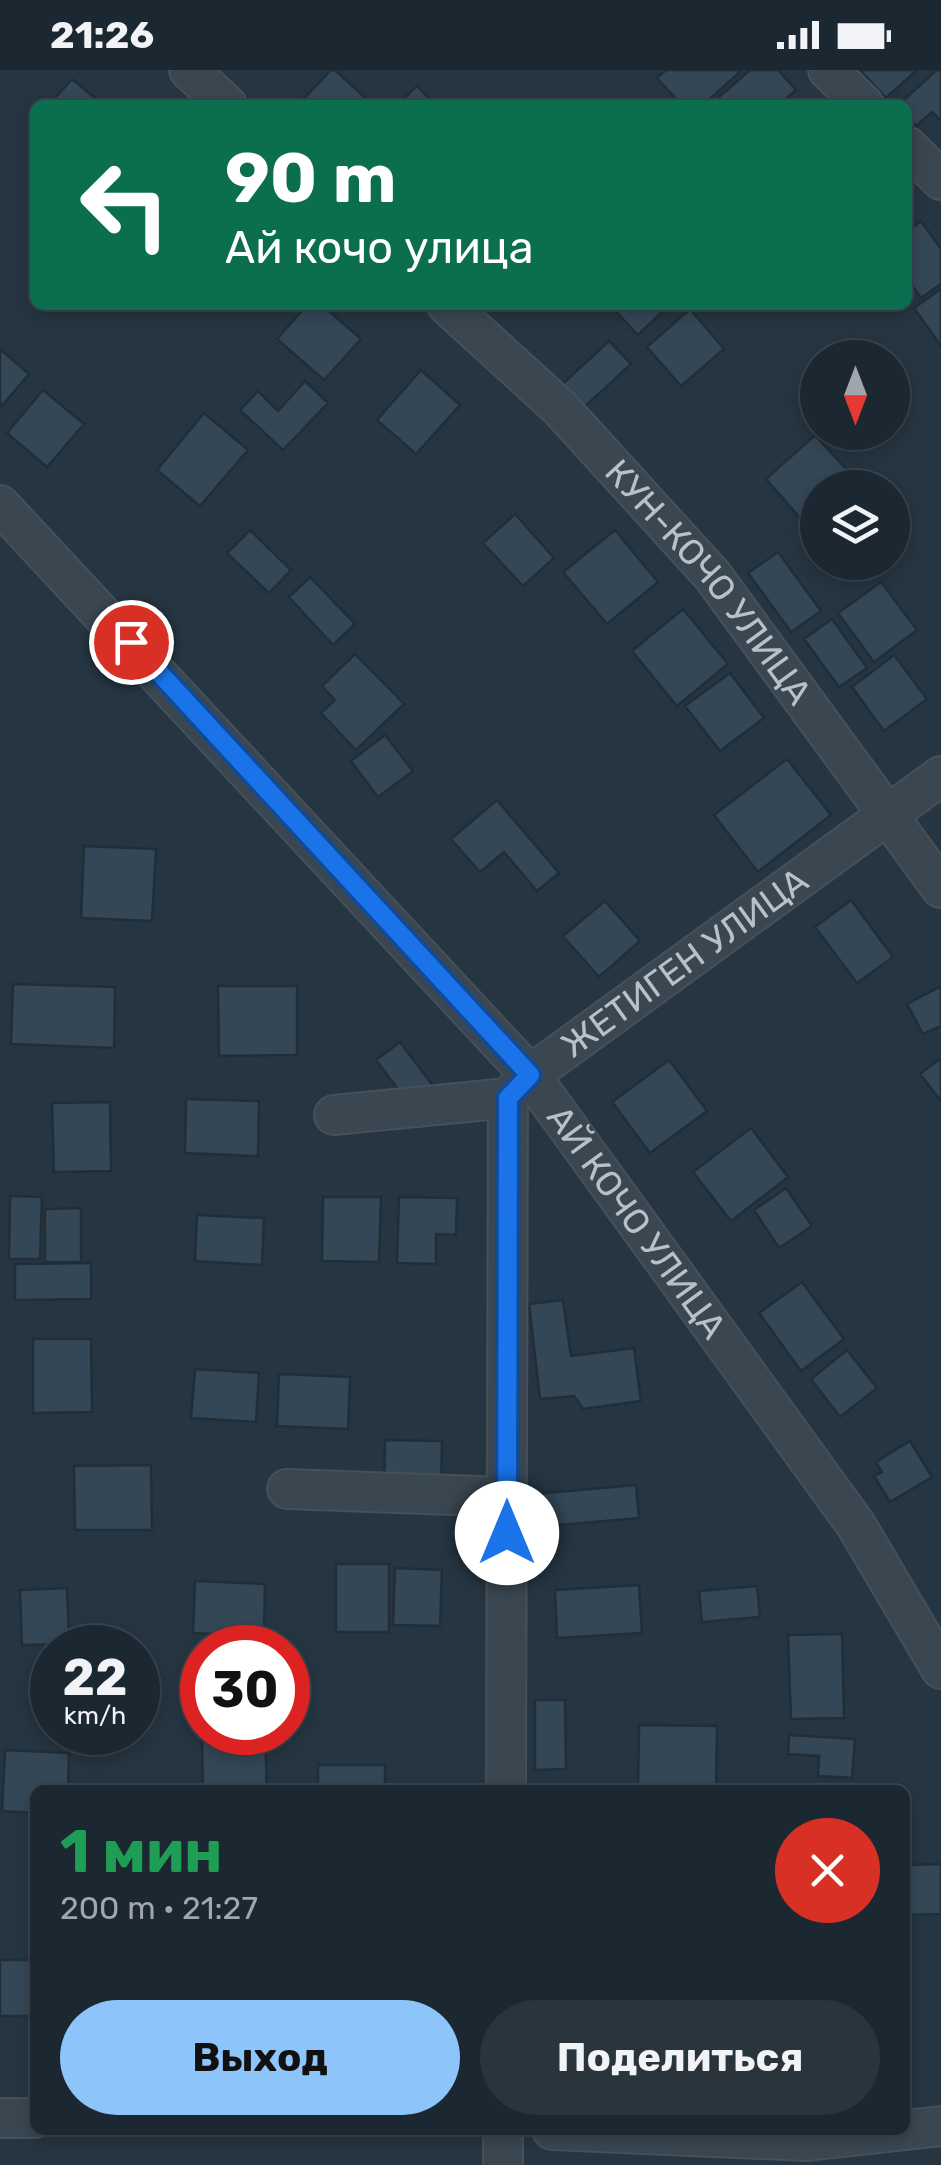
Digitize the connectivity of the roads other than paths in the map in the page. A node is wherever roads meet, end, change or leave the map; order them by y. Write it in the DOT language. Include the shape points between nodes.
graph roads {
  1 [pos="189,70"];
  2 [pos="828,70"];
  3 [pos="222,100"];
  4 [pos="859,100"];
  5 [pos="912,152"];
  6 [pos="941,180"];
  7 [pos="452,310"];
  8 [pos="0,505"];
  9 [pos="941,776"];
  10 [pos="889,816"];
  11 [pos="941,888"];
  12 [pos="519,1087"];
  13 [pos="334,1116"];
  14 [pos="287,1490"];
  15 [pos="507,1496"];
  16 [pos="941,1669"];
  17 [pos="506,1785"];
  18 [pos="0,2118"];
  19 [pos="30,2118"];
  20 [pos="941,2126"];
  21 [pos="910,2129"];
  22 [pos="503,2135"];
  23 [pos="668,2135"];
  24 [pos="861,2135"];
  25 [pos="503,2165"];
  1 -- 3 [label="street"];
  2 -- 4 [label="street"];
  5 -- 6 [label="street"];
  7 -- 10 [label="street, КУН-КОЧО УЛИЦА" via="560,408 712,575"];
  8 -- 12 [label="street, АЙ КОЧО УЛИЦА"];
  9 -- 10 [label="street, ЖЕТИГЕН УЛИЦА"];
  10 -- 11 [label="street, КУН-КОЧО УЛИЦА"];
  10 -- 12 [label="street, ЖЕТИГЕН УЛИЦА"];
  12 -- 13 [label="street"];
  12 -- 15 [label="street"];
  12 -- 16 [label="street, АЙ КОЧО УЛИЦА" via="856,1525"];
  14 -- 15 [label="street"];
  15 -- 17 [label="street"];
  18 -- 19 [label="street"];
  20 -- 21 [label="street"];
  22 -- 25 [label="street"];
  23 -- 24 [label="street" via="807,2141"];
}
